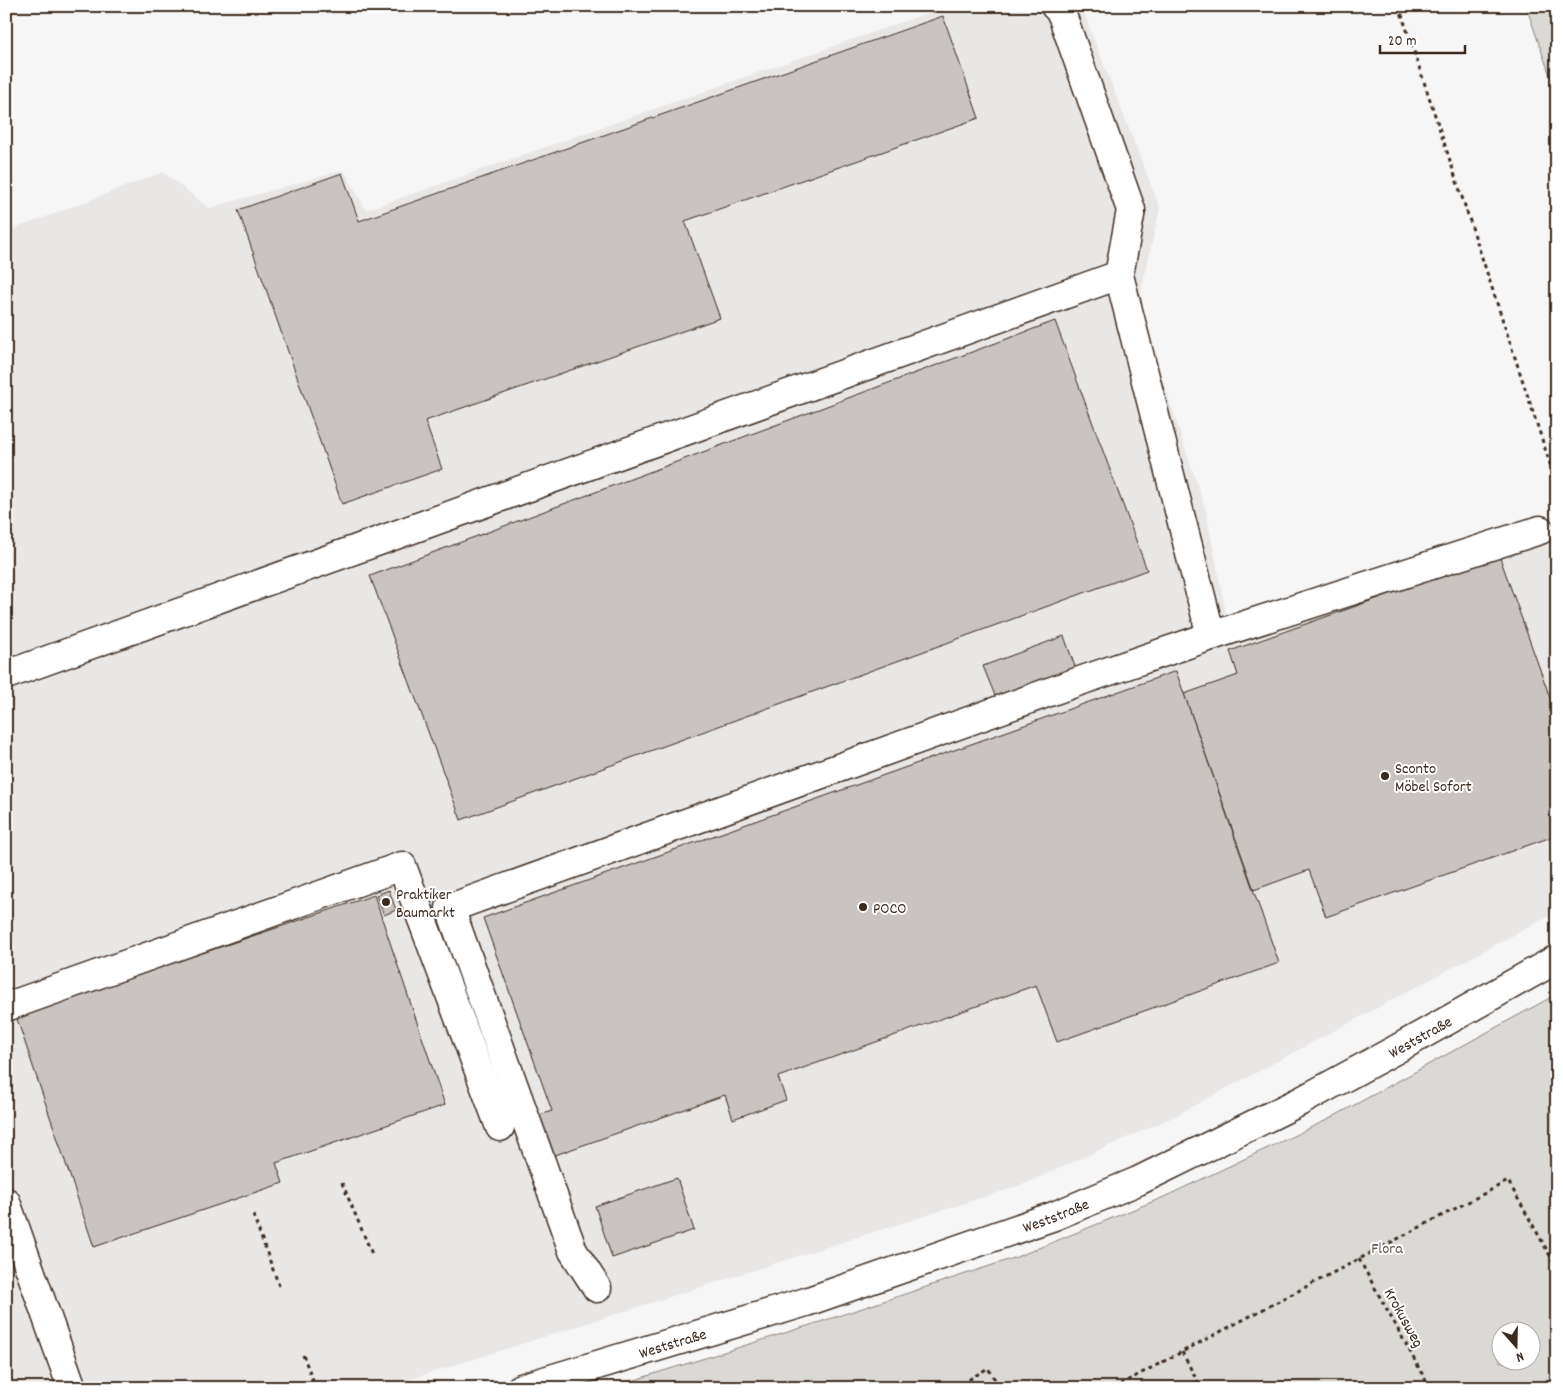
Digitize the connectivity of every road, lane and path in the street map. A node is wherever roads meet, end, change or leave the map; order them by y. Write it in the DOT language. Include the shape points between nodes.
graph roads {
  1 [pos="1055,6"];
  2 [pos="1399,6"];
  3 [pos="1119,275"];
  4 [pos="1557,484"];
  5 [pos="1540,530"];
  6 [pos="1211,636"];
  7 [pos="6,675"];
  8 [pos="1557,959"];
  9 [pos="6,1007"];
  10 [pos="500,1127"];
  11 [pos="342,1183"];
  12 [pos="6,1202"];
  13 [pos="253,1215"];
  14 [pos="372,1254"];
  15 [pos="1359,1259"];
  16 [pos="1557,1268"];
  17 [pos="279,1286"];
  18 [pos="598,1288"];
  19 [pos="1182,1352"];
  20 [pos="303,1355"];
  21 [pos="72,1388"];
  22 [pos="316,1388"];
  23 [pos="521,1388"];
  24 [pos="955,1388"];
  25 [pos="1000,1388"];
  26 [pos="1113,1388"];
  27 [pos="1201,1388"];
  28 [pos="1430,1388"];
  1 -- 3 [label="street" via="1062,12 1131,210"];
  2 -- 4 [label="path"];
  3 -- 6 [label="street"];
  3 -- 7 [label="street"];
  5 -- 6 [label="street"];
  6 -- 18 [label="street" via="450,908 573,1251"];
  8 -- 23 [label="street, Weststraße" via="1301,1101 1138,1181 1054,1216 806,1302"];
  9 -- 10 [label="street" via="402,866"];
  11 -- 14 [label="path"];
  12 -- 21 [label="street"];
  13 -- 17 [label="path"];
  15 -- 16 [label="path" via="1508,1181"];
  15 -- 19 [label="path"];
  15 -- 28 [label="path, Krokusweg"];
  19 -- 26 [label="path"];
  19 -- 27 [label="path"];
  20 -- 22 [label="path"];
  24 -- 25 [label="path" via="988,1368"];
}
